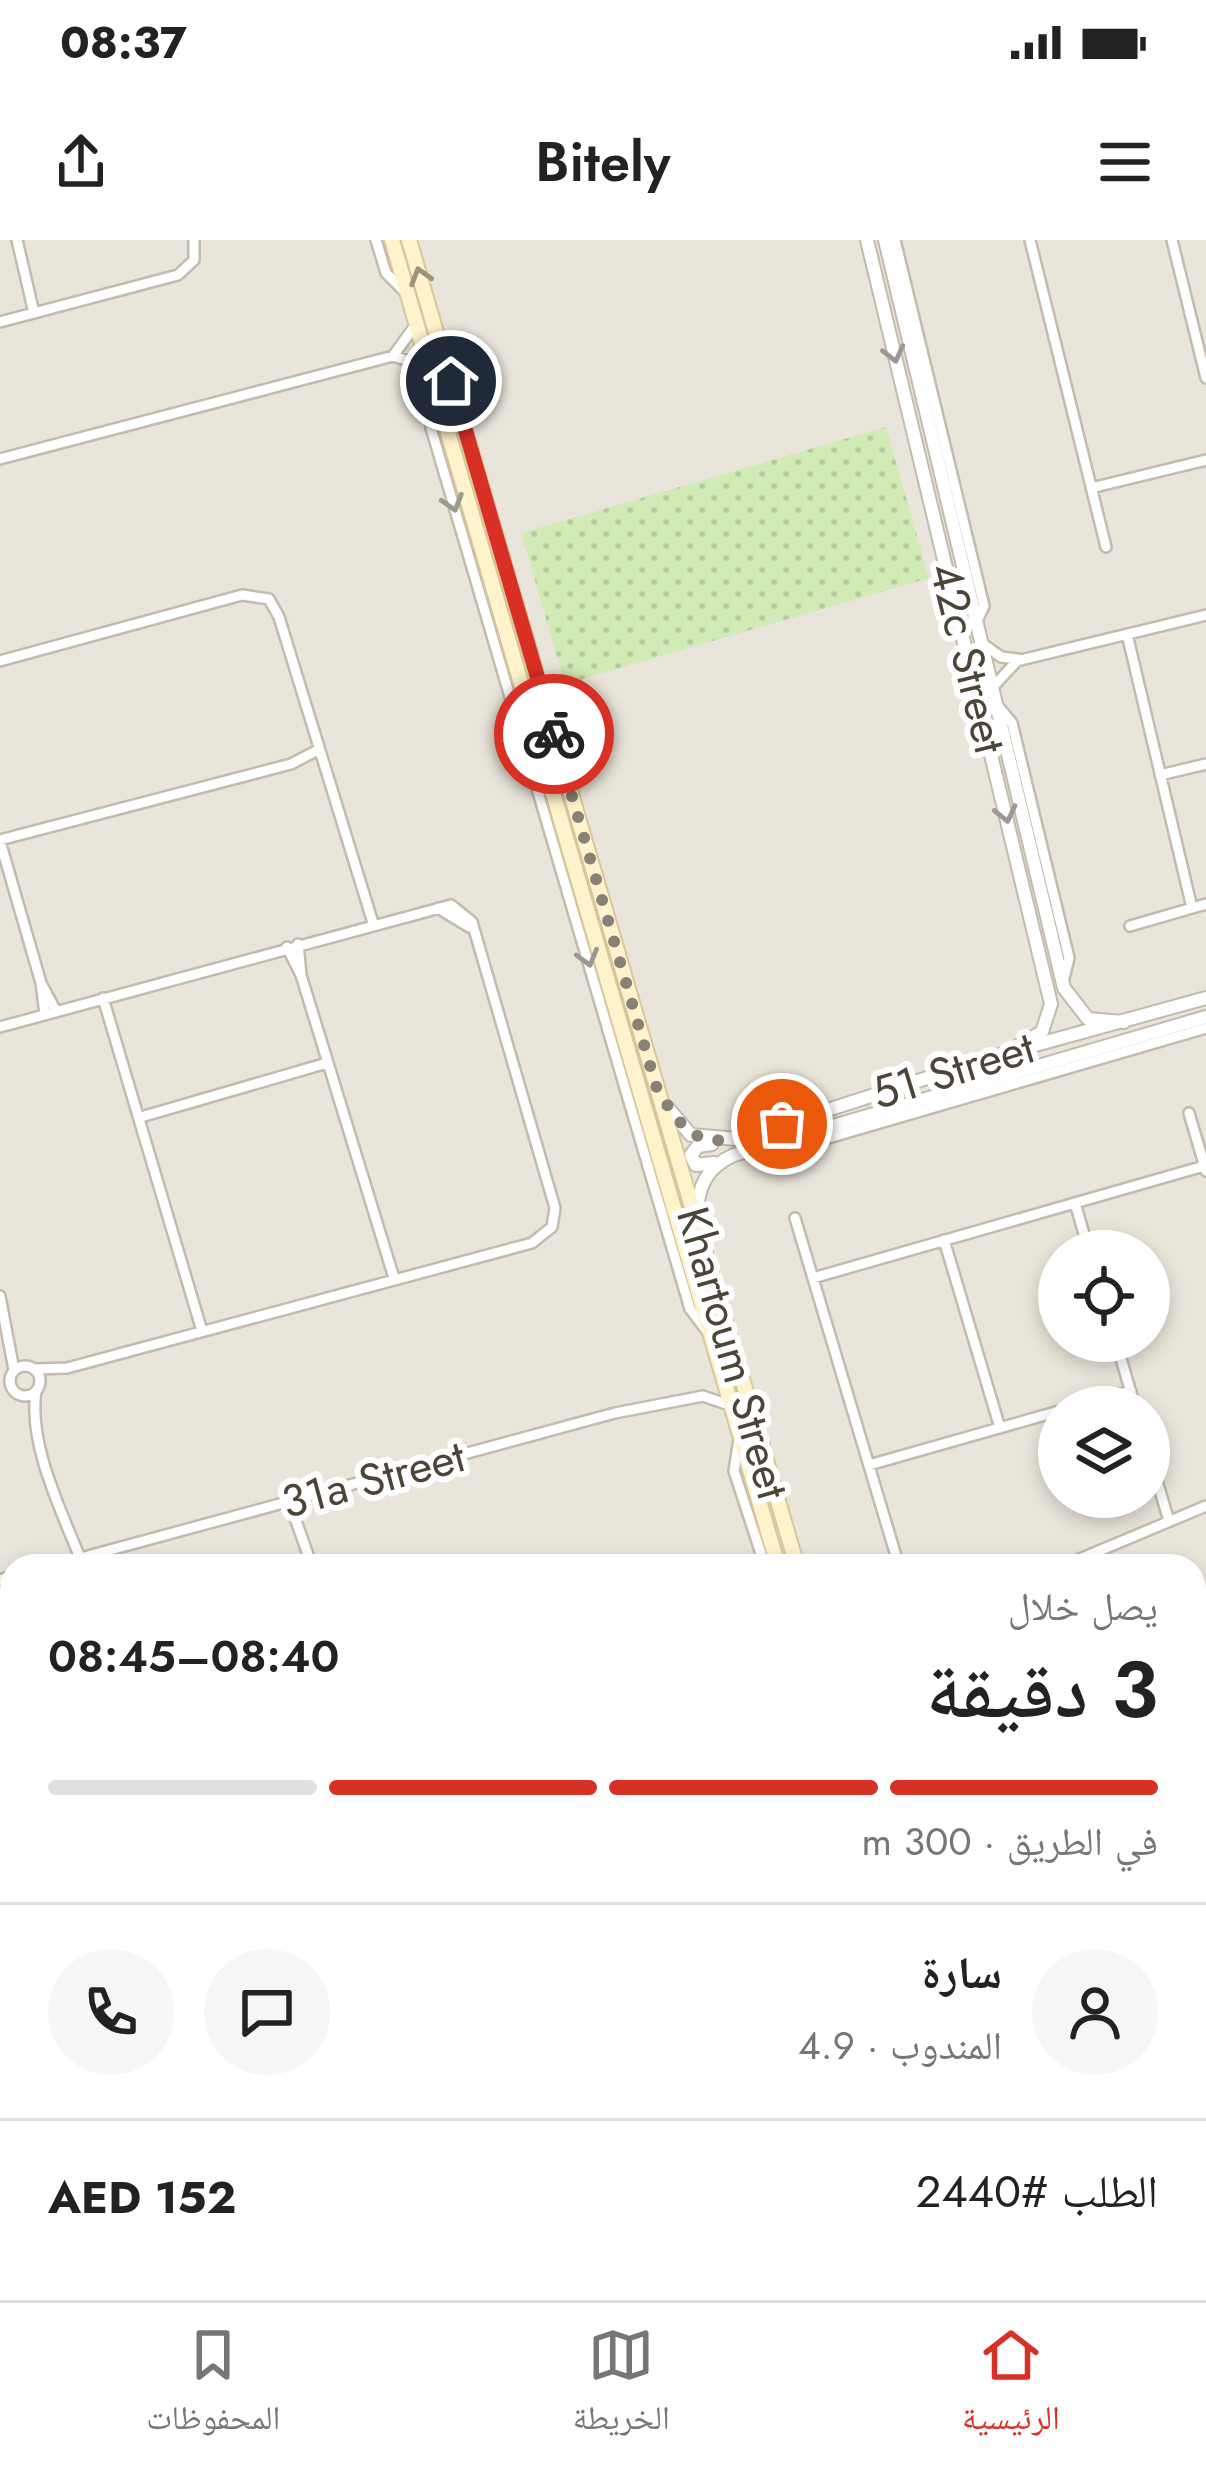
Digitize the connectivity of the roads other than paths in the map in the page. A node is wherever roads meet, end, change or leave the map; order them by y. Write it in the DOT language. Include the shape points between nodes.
graph roads {
  1 [pos="17,240"];
  2 [pos="193,240"];
  3 [pos="376,240"];
  4 [pos="392,240"];
  5 [pos="409,240"];
  6 [pos="867,240"];
  7 [pos="885,240"];
  8 [pos="895,240"];
  9 [pos="1030,240"];
  10 [pos="1172,240"];
  11 [pos="408,294"];
  12 [pos="38,312"];
  13 [pos="0,322"];
  14 [pos="415,324"];
  15 [pos="393,356"];
  16 [pos="428,368"];
  17 [pos="1206,378"];
  18 [pos="435,390"];
  19 [pos="0,459"];
  20 [pos="1206,460"];
  21 [pos="1091,488"];
  22 [pos="1106,548"];
  23 [pos="1206,615"];
  24 [pos="977,621"];
  25 [pos="1126,634"];
  26 [pos="983,644"];
  27 [pos="1024,658"];
  28 [pos="0,661"];
  29 [pos="993,687"];
  30 [pos="998,705"];
  31 [pos="320,756"];
  32 [pos="1206,764"];
  33 [pos="1160,775"];
  34 [pos="1,843"];
  35 [pos="557,851"];
  36 [pos="578,875"];
  37 [pos="1206,904"];
  38 [pos="1192,908"];
  39 [pos="598,916"];
  40 [pos="368,925"];
  41 [pos="1130,926"];
  42 [pos="1031,933"];
  43 [pos="292,946"];
  44 [pos="1056,951"];
  45 [pos="1064,985"];
  46 [pos="108,997"];
  47 [pos="1206,998"];
  48 [pos="51,1013"];
  49 [pos="1206,1017"];
  50 [pos="1124,1022"];
  51 [pos="0,1027"];
  52 [pos="1206,1028"];
  53 [pos="1074,1034"];
  54 [pos="1006,1053"];
  55 [pos="327,1064"];
  56 [pos="972,1083"];
  57 [pos="656,1086"];
  58 [pos="1189,1113"];
  59 [pos="141,1117"];
  60 [pos="737,1139"];
  61 [pos="769,1143"];
  62 [pos="718,1162"];
  63 [pos="1205,1168"];
  64 [pos="1075,1203"];
  65 [pos="795,1218"];
  66 [pos="1083,1230"];
  67 [pos="698,1236"];
  68 [pos="944,1240"];
  69 [pos="694,1274"];
  70 [pos="813,1278"];
  71 [pos="390,1280"];
  72 [pos="0,1296"];
  73 [pos="202,1331"];
  74 [pos="713,1336"];
  75 [pos="13,1343"];
  76 [pos="737,1366"];
  77 [pos="32,1368"];
  78 [pos="67,1368"];
  79 [pos="719,1368"];
  80 [pos="14,1370"];
  81 [pos="38,1388"];
  82 [pos="20,1395"];
  83 [pos="696,1397"];
  84 [pos="729,1405"];
  85 [pos="1038,1418"];
  86 [pos="37,1424"];
  87 [pos="1000,1428"];
  88 [pos="739,1439"];
  89 [pos="868,1465"];
  90 [pos="294,1500"];
  91 [pos="1206,1506"];
  92 [pos="1168,1518"];
  93 [pos="1169,1522"];
  94 [pos="74,1554"];
  95 [pos="94,1554"];
  96 [pos="309,1554"];
  97 [pos="761,1554"];
  98 [pos="774,1554"];
  99 [pos="793,1554"];
  100 [pos="894,1554"];
  101 [pos="1092,1554"];
  1 -- 12 [label="street"];
  2 -- 12 [label="street" via="188,263 167,277"];
  3 -- 11 [label="street" via="389,278"];
  4 -- 11 [label="main road, Khartoum Street"];
  39 -- 5 [label="main road, Khartoum Street, one-way"];
  6 -- 42 [label="street, 42c Street, one-way"];
  7 -- 24 [label="street, 42c Street"];
  8 -- 24 [label="street" via="984,606"];
  9 -- 21 [label="street"];
  10 -- 17 [label="street"];
  11 -- 14 [label="main road, Khartoum Street"];
  12 -- 13 [label="street"];
  14 -- 15 [label="street"];
  14 -- 16 [label="main road, Khartoum Street"];
  15 -- 16 [label="street"];
  15 -- 19 [label="street"];
  16 -- 18 [label="main road, Khartoum Street"];
  18 -- 35 [label="street, one-way" via="430,428"];
  18 -- 36 [label="main road, Khartoum Street"];
  20 -- 21 [label="street"];
  21 -- 22 [label="street"];
  23 -- 25 [label="street"];
  24 -- 26 [label="street, 42c Street"];
  25 -- 27 [label="street"];
  25 -- 33 [label="street"];
  26 -- 27 [label="street"];
  26 -- 29 [label="street, 42c Street"];
  27 -- 29 [label="street"];
  28 -- 31 [label="street" via="242,595 268,599"];
  29 -- 30 [label="street, 42c Street"];
  30 -- 44 [label="street, 42c Street"];
  30 -- 45 [label="street" via="1012,723 1063,935"];
  31 -- 34 [label="street"];
  31 -- 40 [label="street"];
  32 -- 33 [label="street"];
  33 -- 38 [label="street"];
  34 -- 48 [label="street"];
  35 -- 36 [label="main road"];
  35 -- 74 [label="street, one-way" via="689,1309"];
  36 -- 39 [label="main road, Khartoum Street"];
  37 -- 38 [label="street"];
  38 -- 41 [label="street"];
  39 -- 57 [label="main road, Khartoum Street"];
  39 -- 69 [label="main road, Khartoum Street"];
  40 -- 43 [label="street"];
  40 -- 71 [label="street" via="446,904 462,914 556,1213 541,1239"];
  42 -- 44 [label="street" via="1043,955"];
  42 -- 54 [label="street, 42c Street" via="1051,1016 1042,1032"];
  43 -- 46 [label="street"];
  43 -- 55 [label="street"];
  44 -- 45 [label="street, 42c Street"];
  45 -- 50 [label="street" via="1088,1019"];
  45 -- 53 [label="street, 42c Street"];
  46 -- 48 [label="street"];
  46 -- 59 [label="street"];
  47 -- 50 [label="street, 51 Street"];
  48 -- 51 [label="street"];
  49 -- 56 [label="street, 51 Street"];
  50 -- 53 [label="street, 51 Street"];
  52 -- 61 [label="street" via="801,1146"];
  53 -- 54 [label="street, 51 Street"];
  53 -- 56 [label="street" via="1066,1047 987,1070"];
  54 -- 60 [label="street, 51 Street"];
  55 -- 59 [label="street"];
  55 -- 71 [label="street"];
  56 -- 61 [label="street, 51 Street"];
  57 -- 60 [label="street" via="686,1132"];
  57 -- 67 [label="main road, Khartoum Street"];
  58 -- 63 [label="street"];
  59 -- 73 [label="street"];
  60 -- 62 [label="street, 51 Street" via="692,1151 696,1165"];
  61 -- 62 [label="street, 51 Street"];
  62 -- 67 [label="street" via="699,1191"];
  63 -- 64 [label="street"];
  64 -- 66 [label="street"];
  64 -- 68 [label="street"];
  65 -- 70 [label="street"];
  67 -- 76 [label="main road, Khartoum Street"];
  68 -- 70 [label="street"];
  68 -- 87 [label="street"];
  69 -- 74 [label="main road, Khartoum Street"];
  69 -- 76 [label="main road" via="724,1363"];
  70 -- 89 [label="street"];
  71 -- 73 [label="street"];
  72 -- 75 [label="street"];
  73 -- 78 [label="street"];
  74 -- 79 [label="main road, Khartoum Street"];
  75 -- 77 [label="street"];
  75 -- 80 [label="street"];
  76 -- 99 [label="main road, Khartoum Street"];
  77 -- 78 [label="street"];
  77 -- 80 [label="street"];
  77 -- 81 [label="street"];
  78 -- 81 [label="street"];
  79 -- 83 [label="street"];
  79 -- 84 [label="main road, Khartoum Street"];
  80 -- 82 [label="street" via="10,1384"];
  81 -- 82 [label="street"];
  81 -- 86 [label="street"];
  82 -- 86 [label="street"];
  83 -- 84 [label="street, 31a Street"];
  83 -- 90 [label="street, 31a Street"];
  84 -- 88 [label="main road, Khartoum Street"];
  85 -- 87 [label="street"];
  86 -- 94 [label="street"];
  87 -- 89 [label="street"];
  88 -- 97 [label="street" via="734,1471"];
  88 -- 98 [label="main road, Khartoum Street"];
  89 -- 100 [label="street"];
  90 -- 95 [label="street, 31a Street"];
  90 -- 96 [label="street"];
  91 -- 93 [label="street"];
  92 -- 93 [label="street"];
  93 -- 101 [label="street"];
}
